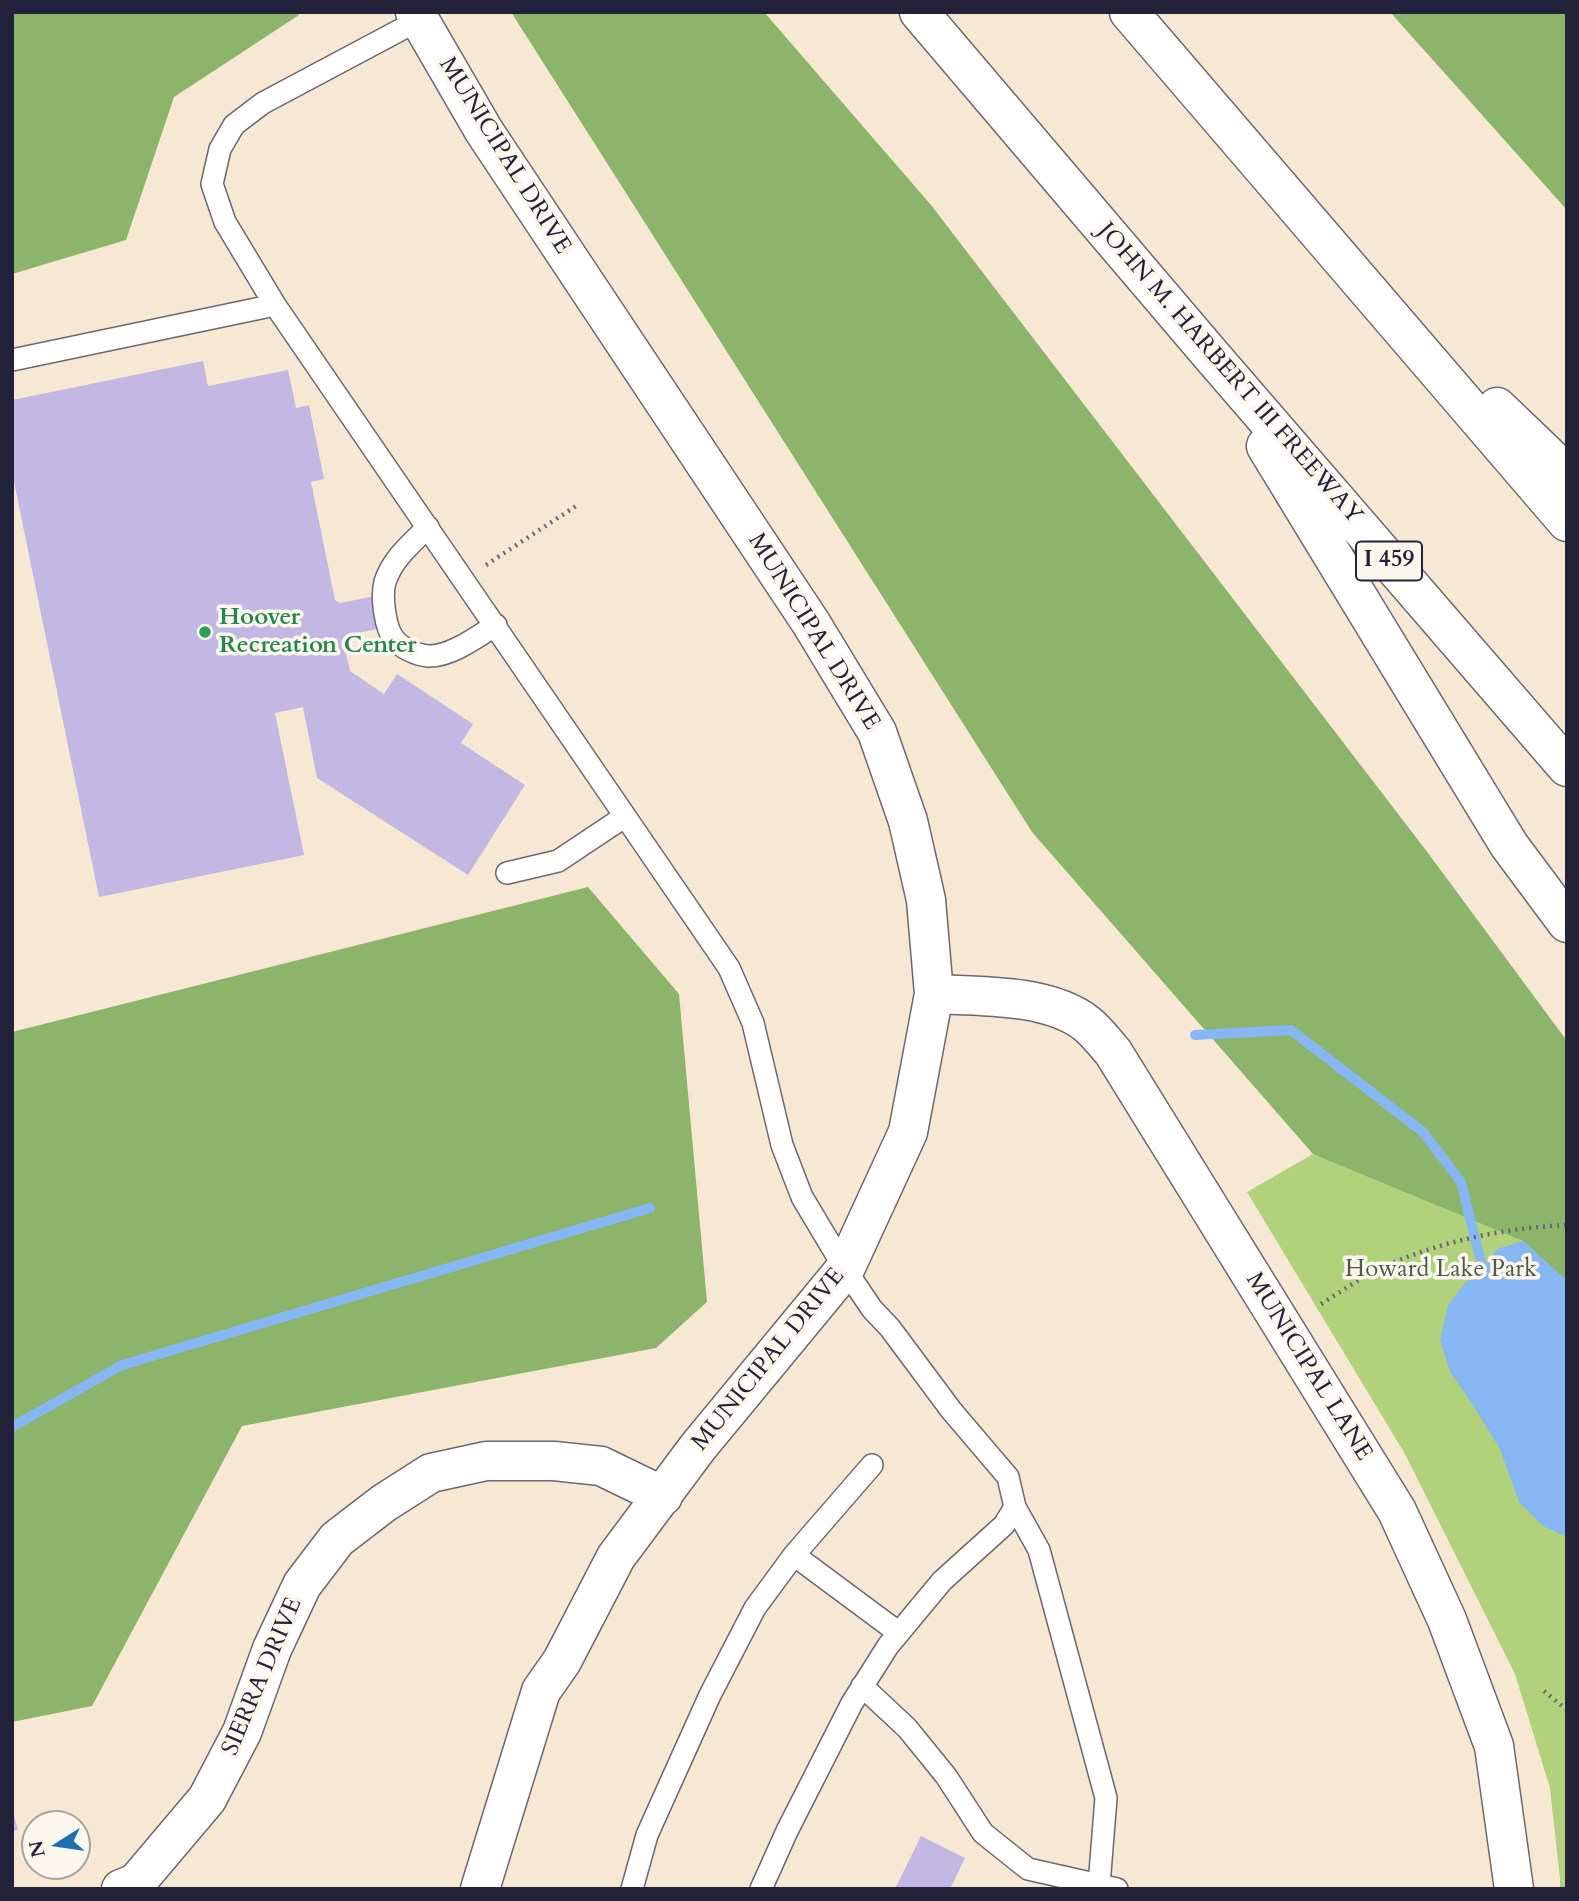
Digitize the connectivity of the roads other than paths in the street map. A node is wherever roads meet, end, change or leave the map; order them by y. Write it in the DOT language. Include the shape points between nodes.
graph roads {
  1 [pos="919,12"];
  2 [pos="1129,12"];
  3 [pos="417,16"];
  4 [pos="1334,250"];
  5 [pos="275,305"];
  6 [pos="1211,355"];
  7 [pos="12,360"];
  8 [pos="1567,474"];
  9 [pos="1567,522"];
  10 [pos="428,527"];
  11 [pos="496,625"];
  12 [pos="1567,767"];
  13 [pos="624,817"];
  14 [pos="507,873"];
  15 [pos="1567,923"];
  16 [pos="934,994"];
  17 [pos="845,1269"];
  18 [pos="872,1465"];
  19 [pos="663,1496"];
  20 [pos="1015,1507"];
  21 [pos="794,1555"];
  22 [pos="899,1633"];
  23 [pos="862,1686"];
  24 [pos="132,1887"];
  25 [pos="1108,1887"];
  26 [pos="480,1889"];
  27 [pos="632,1889"];
  28 [pos="761,1889"];
  29 [pos="1514,1889"];
  1 -- 6 [label="main road, JOHN M. HARBERT III FREEWAY / I 459"];
  2 -- 4 [label="main road"];
  3 -- 5 [label="lane" via="263,103 234,125 220,149 212,184 225,222"];
  3 -- 16 [label="main road, MUNICIPAL DRIVE" via="484,131 811,623 877,732 908,821 926,900"];
  4 -- 8 [label="main road"];
  4 -- 9 [label="main road"];
  5 -- 7 [label="lane"];
  5 -- 10 [label="lane"];
  6 -- 12 [label="main road, JOHN M. HARBERT III FREEWAY / I 459"];
  6 -- 15 [label="main road" via="1509,845"];
  10 -- 11 [label="lane"];
  10 -- 11 [label="lane" via="399,557 385,583 384,610 393,639 428,656 453,651"];
  11 -- 13 [label="lane"];
  13 -- 14 [label="lane" via="558,861"];
  13 -- 17 [label="lane" via="729,968 753,1023 782,1146 802,1197"];
  16 -- 17 [label="main road, MUNICIPAL DRIVE" via="908,1132"];
  16 -- 29 [label="main road, MUNICIPAL LANE" via="1052,1004 1087,1023 1113,1052 1397,1511 1447,1620 1494,1746"];
  17 -- 19 [label="main road, MUNICIPAL DRIVE"];
  17 -- 20 [label="lane" via="951,1410 1008,1477"];
  18 -- 21 [label="lane"];
  19 -- 24 [label="main road, SIERRA DRIVE" via="601,1466 486,1461 431,1473 384,1503 337,1539 302,1585 272,1649 242,1732 207,1799"];
  19 -- 26 [label="main road, MUNICIPAL DRIVE" via="616,1557 562,1661 541,1691"];
  20 -- 22 [label="lane" via="1004,1525 942,1581"];
  20 -- 25 [label="lane" via="1039,1550 1106,1798"];
  21 -- 22 [label="lane"];
  21 -- 27 [label="lane" via="755,1608 710,1695 647,1835"];
  22 -- 23 [label="lane"];
  23 -- 25 [label="lane" via="907,1728 983,1833 1028,1870"];
  23 -- 28 [label="lane"];
}
